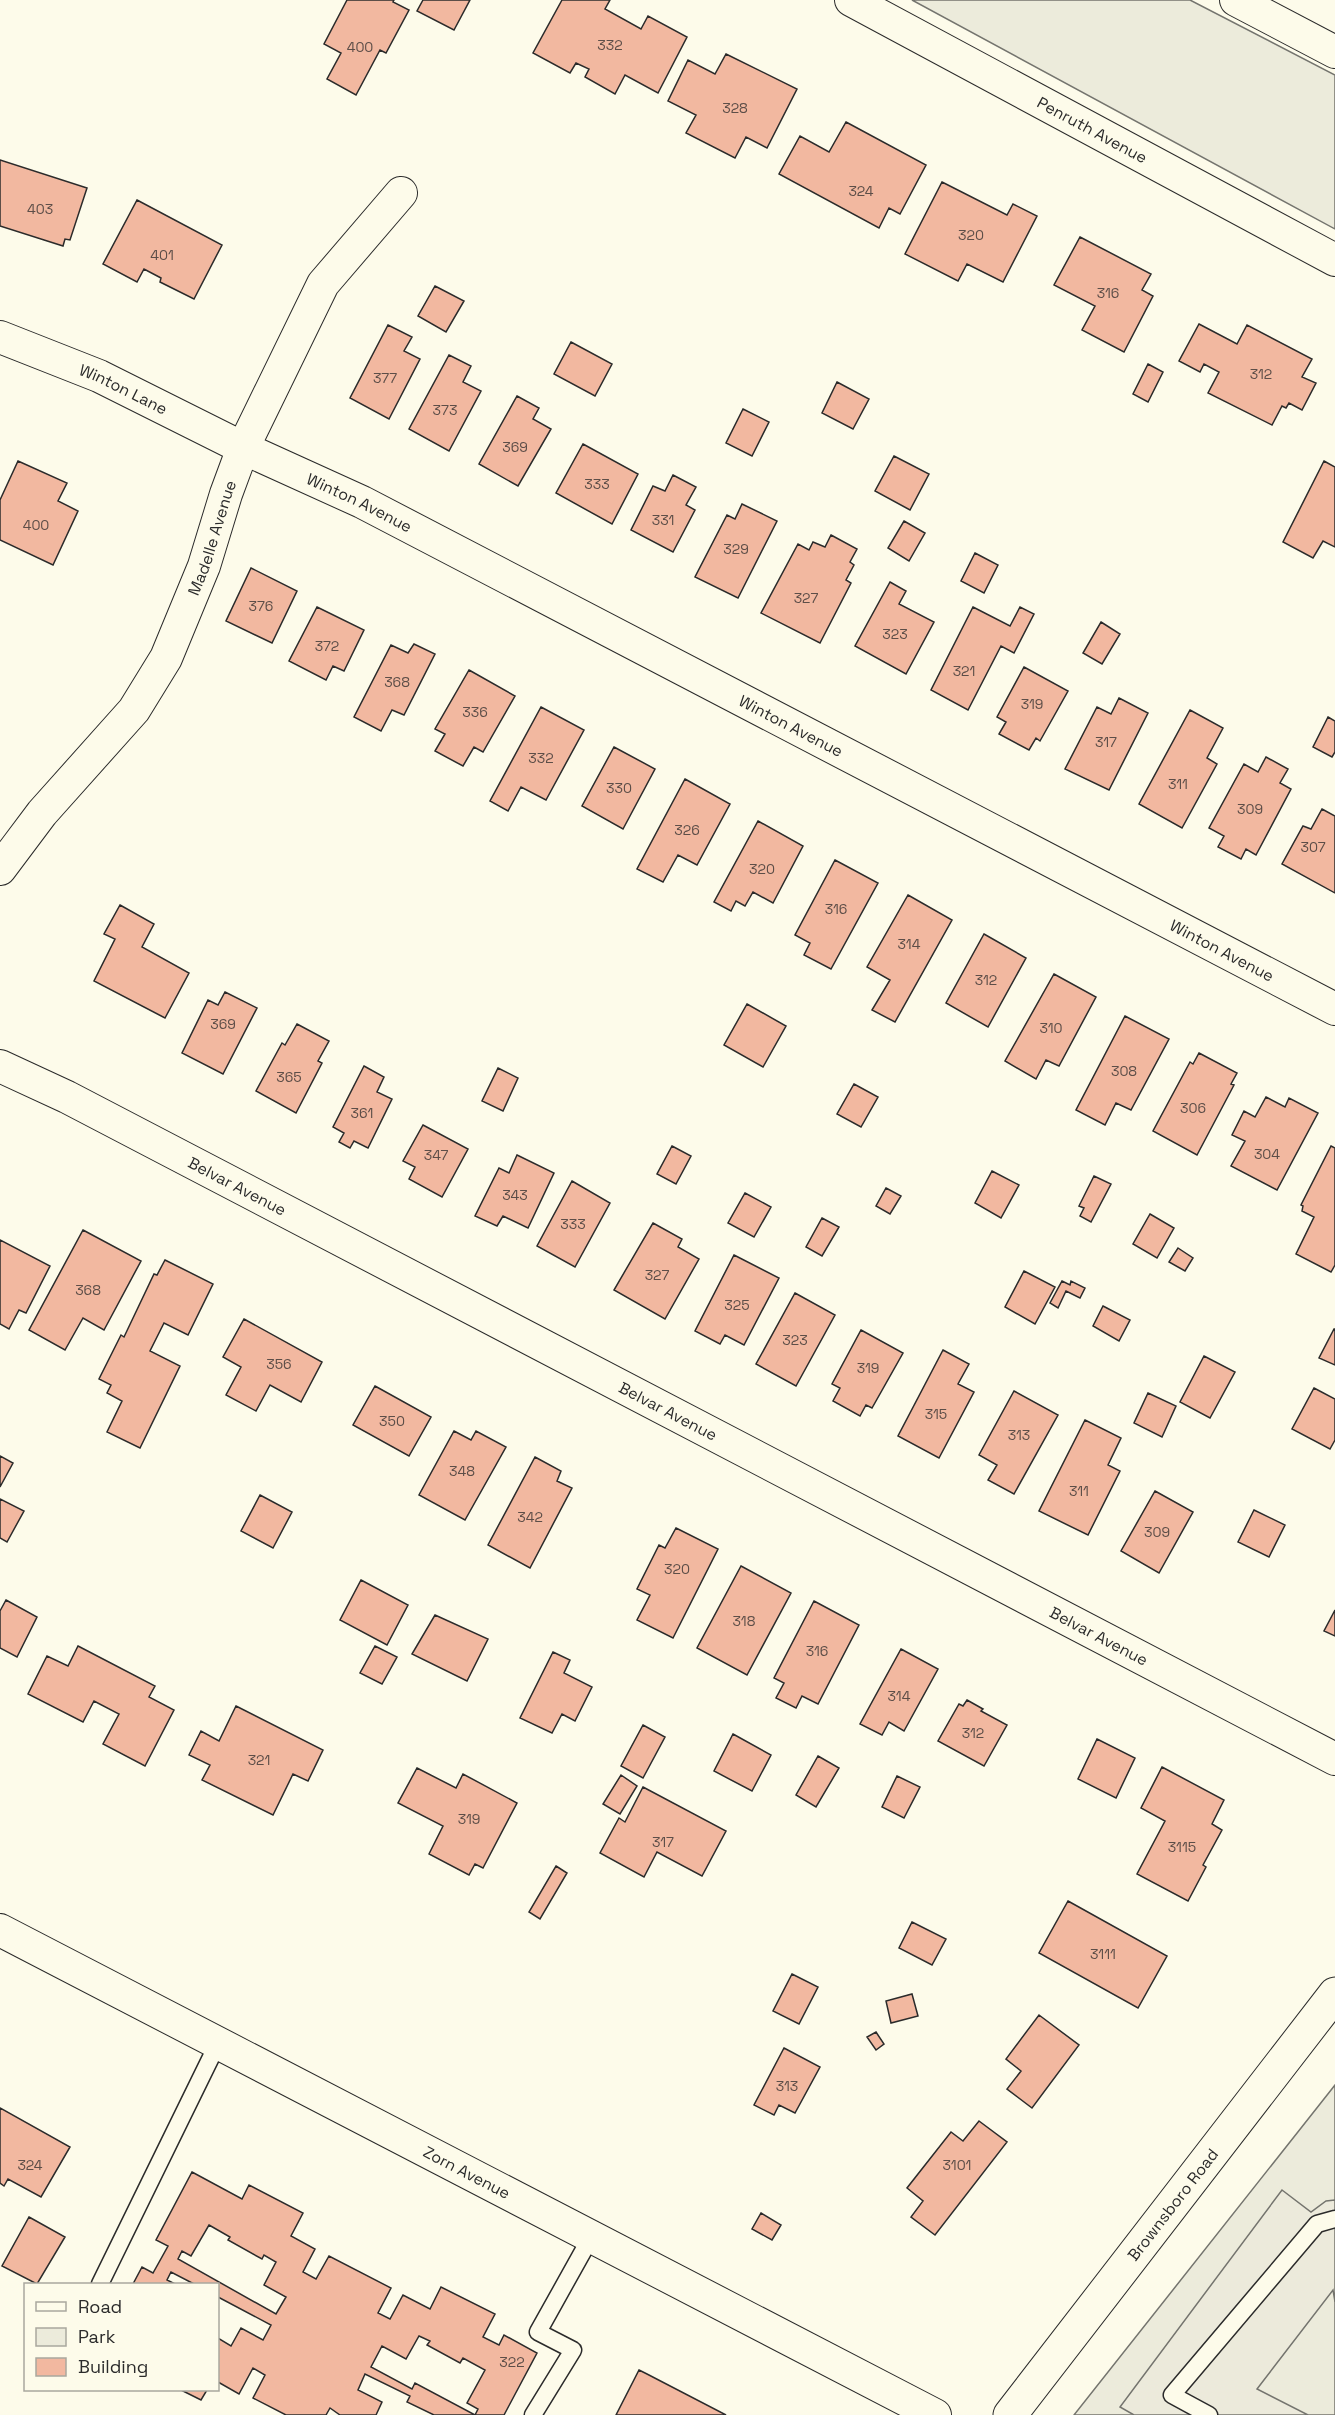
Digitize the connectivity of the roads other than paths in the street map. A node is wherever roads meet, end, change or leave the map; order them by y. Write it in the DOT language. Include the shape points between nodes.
graph roads {
  1 [pos="851,0"];
  2 [pos="1236,0"];
  3 [pos="1335,52"];
  4 [pos="401,193"];
  5 [pos="1335,260"];
  6 [pos="0,337"];
  7 [pos="243,448"];
  8 [pos="0,869"];
  9 [pos="1335,1009"];
  10 [pos="0,1066"];
  11 [pos="1335,1759"];
  12 [pos="0,1930"];
  13 [pos="1335,1994"];
  14 [pos="218,2043"];
  15 [pos="1335,2219"];
  16 [pos="591,2236"];
  17 [pos="100,2283"];
  18 [pos="533,2415"];
  19 [pos="935,2415"];
  20 [pos="1010,2415"];
  21 [pos="1209,2415"];
  1 -- 5 [label="street, Penruth Avenue"];
  2 -- 3 [label="street"];
  4 -- 7 [label="street, Madelle Avenue" via="323,284"];
  6 -- 7 [label="street, Winton Lane" via="99,376"];
  7 -- 8 [label="street, Madelle Avenue" via="204,566 166,658 134,710 42,813"];
  7 -- 9 [label="street, Winton Avenue" via="362,502"];
  10 -- 11 [label="street, Belvar Avenue" via="67,1097"];
  12 -- 14 [label="street, Zorn Avenue"];
  13 -- 20 [label="main road, Brownsboro Road"];
  14 -- 16 [label="street, Zorn Avenue"];
  14 -- 17 [label="lane"];
  15 -- 21 [label="lane" via="1317,2224 1172,2395"];
  16 -- 18 [label="lane" via="538,2332 573,2350"];
  16 -- 19 [label="street, Zorn Avenue"];
}
